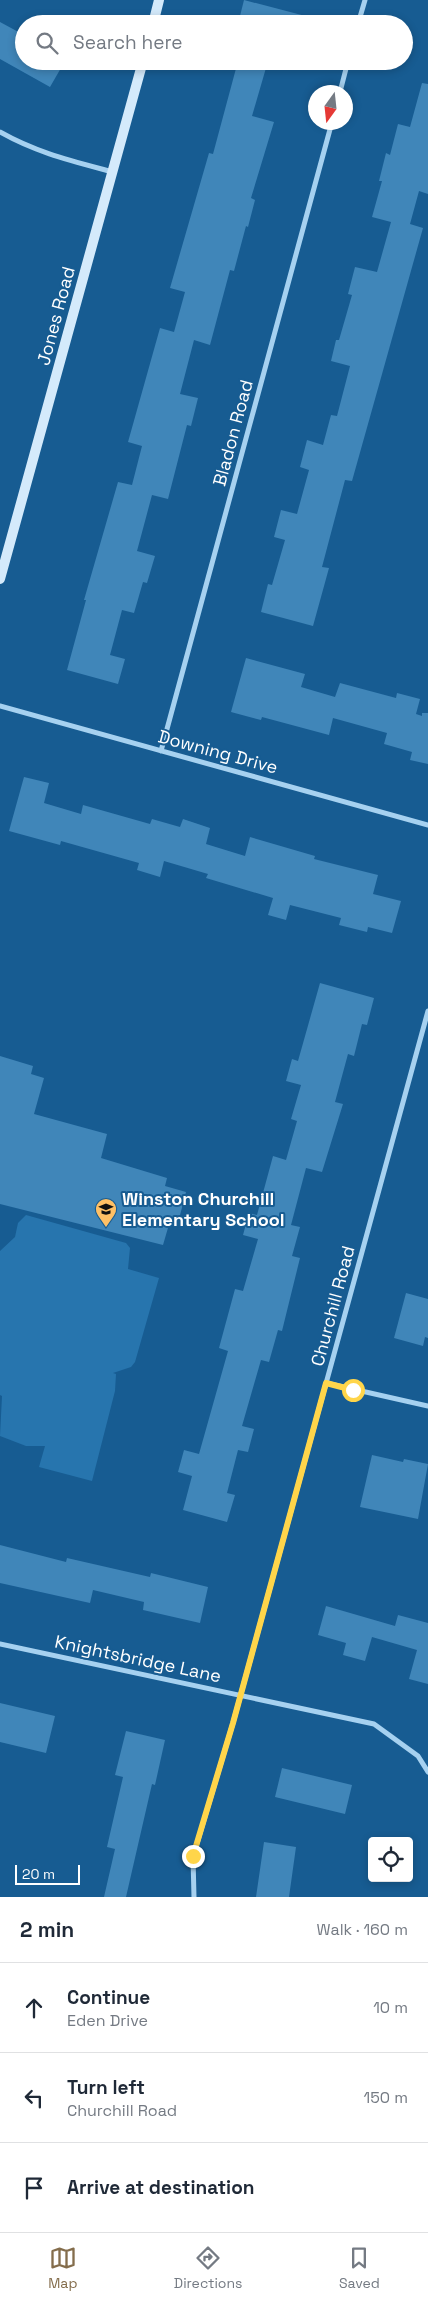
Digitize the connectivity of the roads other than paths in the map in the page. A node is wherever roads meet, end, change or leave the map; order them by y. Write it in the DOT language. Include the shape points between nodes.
graph roads {
  1 [pos="159,0"];
  2 [pos="365,0"];
  3 [pos="155,15"];
  4 [pos="361,15"];
  5 [pos="140,70"];
  6 [pos="346,70"];
  7 [pos="342,85"];
  8 [pos="330,130"];
  9 [pos="0,132"];
  10 [pos="112,172"];
  11 [pos="0,579"];
  12 [pos="0,706"];
  13 [pos="161,751"];
  14 [pos="428,825"];
  15 [pos="428,1011"];
  16 [pos="326,1383"];
  17 [pos="428,1406"];
  18 [pos="0,1644"];
  19 [pos="240,1695"];
  20 [pos="428,1772"];
  21 [pos="194,1897"];
  1 -- 3 [label="street"];
  2 -- 4 [label="street"];
  5 -- 10 [label="street, Jones Road"];
  6 -- 7 [label="street"];
  8 -- 13 [label="street, Bladon Road"];
  9 -- 10 [label="street" via="45,154"];
  10 -- 11 [label="street, Jones Road"];
  12 -- 13 [label="street, Downing Drive"];
  13 -- 14 [label="street, Downing Drive"];
  15 -- 16 [label="street, Churchill Road"];
  16 -- 17 [label="street"];
  16 -- 19 [label="street, Churchill Road"];
  18 -- 19 [label="street, Knightsbridge Lane"];
  19 -- 20 [label="street, Knightsbridge Lane" via="374,1724 418,1756"];
  19 -- 21 [label="street, Churchill Road" via="193,1856"];
}
